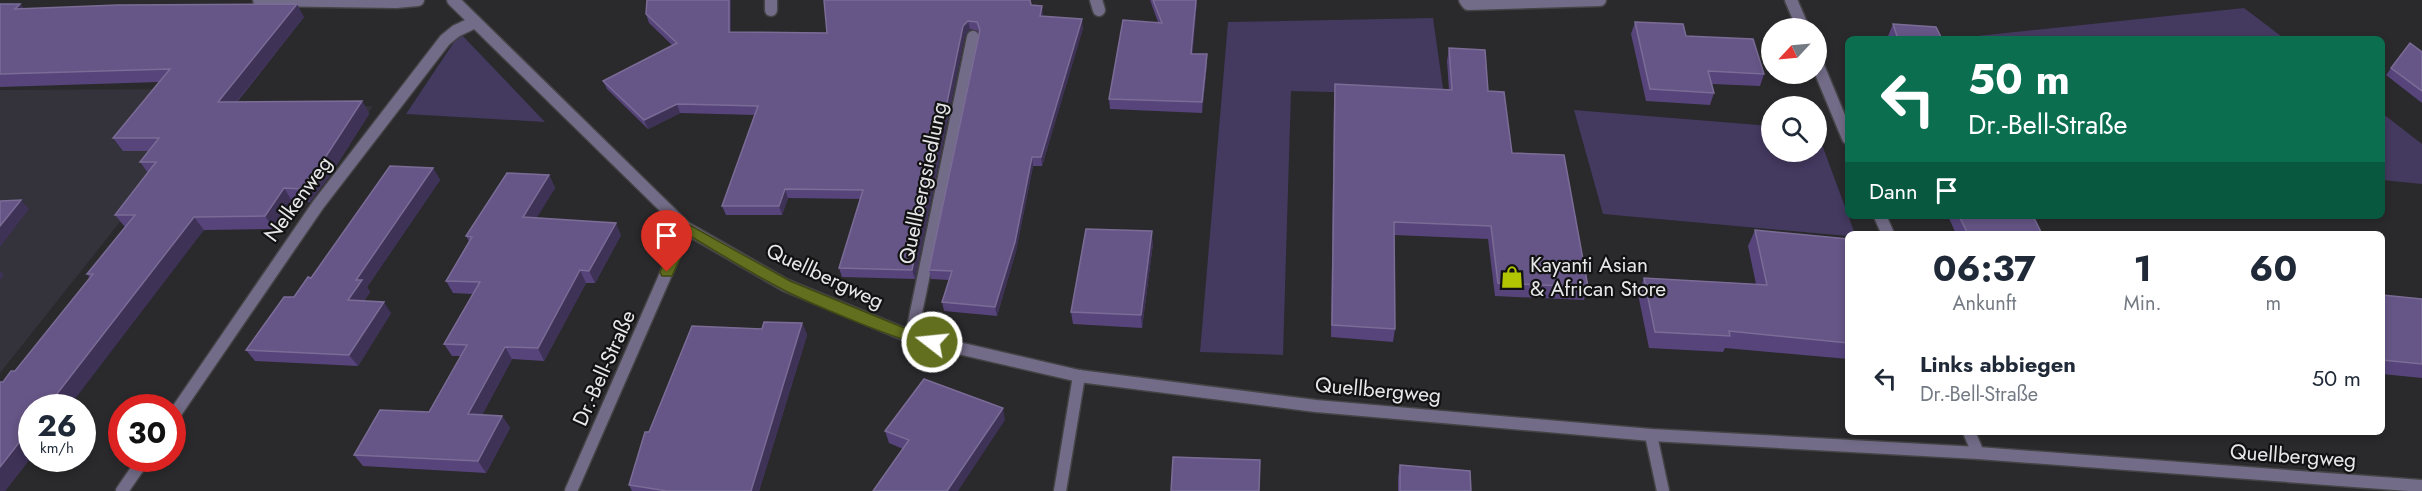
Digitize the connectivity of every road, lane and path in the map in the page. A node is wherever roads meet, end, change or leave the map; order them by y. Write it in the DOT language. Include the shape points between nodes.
graph roads {
  1 [pos="259,0"];
  2 [pos="418,0"];
  3 [pos="453,0"];
  4 [pos="1465,0"];
  5 [pos="1600,0"];
  6 [pos="1791,0"];
  7 [pos="1799,18"];
  8 [pos="475,22"];
  9 [pos="973,37"];
  10 [pos="1826,84"];
  11 [pos="1845,131"];
  12 [pos="686,228"];
  13 [pos="911,337"];
  14 [pos="1079,376"];
  15 [pos="186,398"];
  16 [pos="1652,435"];
  17 [pos="1970,435"];
  18 [pos="1978,453"];
  19 [pos="135,472"];
  20 [pos="2326,485"];
  21 [pos="2422,486"];
  22 [pos="122,491"];
  23 [pos="571,491"];
  24 [pos="1060,491"];
  25 [pos="1663,491"];
  1 -- 2 [label="street"];
  3 -- 8 [label="street, Quellbergweg"];
  4 -- 5 [label="street" via="1467,4"];
  6 -- 7 [label="street"];
  8 -- 12 [label="street, Quellbergweg"];
  8 -- 15 [label="street, Nelkenweg" via="445,40 318,205"];
  9 -- 13 [label="street, Quellbergsiedlung"];
  10 -- 11 [label="street"];
  12 -- 13 [label="street, Quellbergweg" via="785,285"];
  12 -- 23 [label="street, Dr.-Bell-Straße"];
  13 -- 14 [label="street, Quellbergweg"];
  14 -- 16 [label="street, Quellbergweg" via="1316,406"];
  14 -- 24 [label="street"];
  16 -- 18 [label="street, Quellbergweg"];
  16 -- 25 [label="street"];
  17 -- 18 [label="street"];
  18 -- 20 [label="street, Quellbergweg"];
  19 -- 22 [label="street"];
  20 -- 21 [label="street, Quellbergweg"];
}
